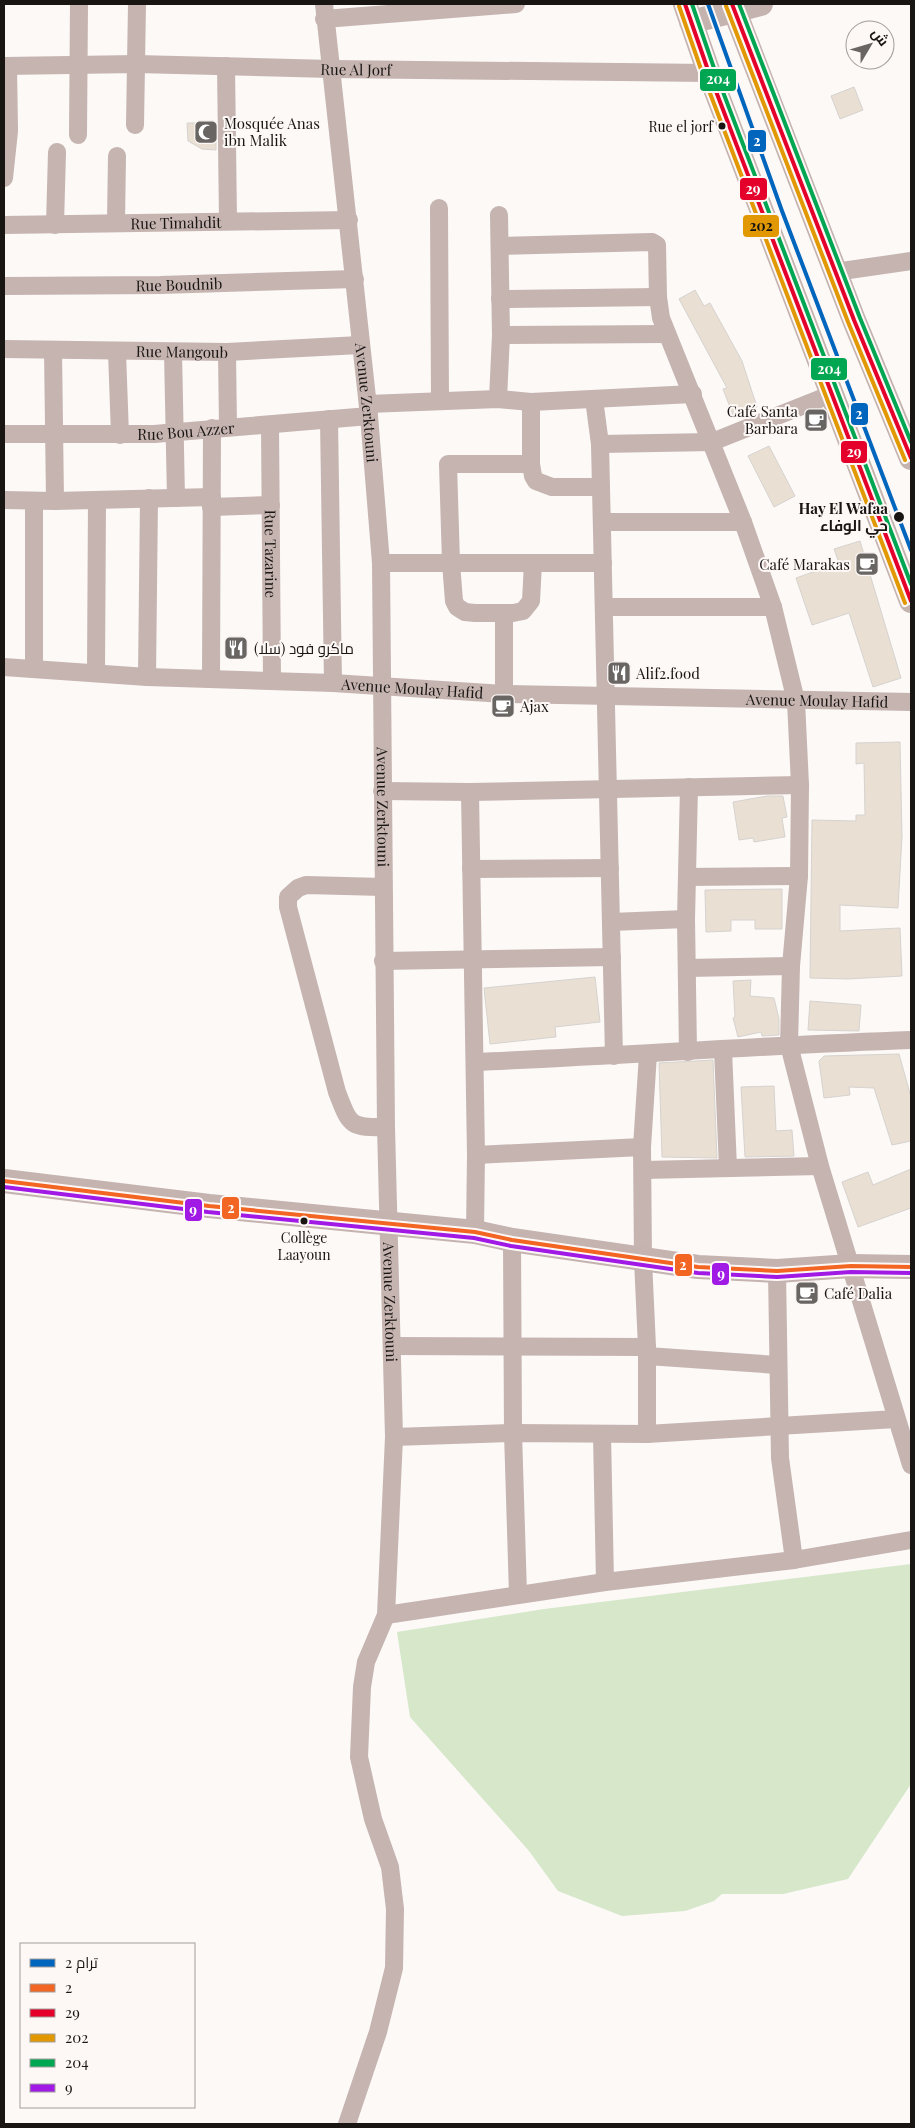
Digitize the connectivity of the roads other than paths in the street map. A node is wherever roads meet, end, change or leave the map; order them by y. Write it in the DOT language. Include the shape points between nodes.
graph roads {
  1 [pos="79,4"];
  2 [pos="137,4"];
  3 [pos="516,4"];
  4 [pos="761,4"];
  5 [pos="733,6"];
  6 [pos="324,11"];
  7 [pos="688,13"];
  8 [pos="78,64"];
  9 [pos="137,64"];
  10 [pos="6,66"];
  11 [pos="226,66"];
  12 [pos="331,69"];
  13 [pos="709,73"];
  14 [pos="135,125"];
  15 [pos="78,135"];
  16 [pos="57,152"];
  17 [pos="117,156"];
  18 [pos="4,178"];
  19 [pos="439,208"];
  20 [pos="499,215"];
  21 [pos="228,220"];
  22 [pos="349,220"];
  23 [pos="116,222"];
  24 [pos="4,225"];
  25 [pos="55,225"];
  26 [pos="500,246"];
  27 [pos="911,260"];
  28 [pos="835,272"];
  29 [pos="355,279"];
  30 [pos="4,286"];
  31 [pos="658,297"];
  32 [pos="500,299"];
  33 [pos="667,334"];
  34 [pos="500,335"];
  35 [pos="360,345"];
  36 [pos="4,349"];
  37 [pos="52,350"];
  38 [pos="117,352"];
  39 [pos="173,352"];
  40 [pos="227,352"];
  41 [pos="693,394"];
  42 [pos="832,394"];
  43 [pos="498,399"];
  44 [pos="594,399"];
  45 [pos="440,401"];
  46 [pos="531,402"];
  47 [pos="369,410"];
  48 [pos="329,419"];
  49 [pos="270,425"];
  50 [pos="220,428"];
  51 [pos="174,433"];
  52 [pos="4,434"];
  53 [pos="54,435"];
  54 [pos="120,435"];
  55 [pos="712,442"];
  56 [pos="600,444"];
  57 [pos="911,458"];
  58 [pos="532,464"];
  59 [pos="601,487"];
  60 [pos="149,498"];
  61 [pos="176,498"];
  62 [pos="4,500"];
  63 [pos="97,500"];
  64 [pos="34,501"];
  65 [pos="55,502"];
  66 [pos="211,502"];
  67 [pos="271,505"];
  68 [pos="602,522"];
  69 [pos="743,522"];
  70 [pos="381,563"];
  71 [pos="450,563"];
  72 [pos="533,563"];
  73 [pos="603,563"];
  74 [pos="911,601"];
  75 [pos="604,607"];
  76 [pos="773,607"];
  77 [pos="504,613"];
  78 [pos="4,667"];
  79 [pos="34,669"];
  80 [pos="96,673"];
  81 [pos="147,677"];
  82 [pos="211,679"];
  83 [pos="272,681"];
  84 [pos="333,683"];
  85 [pos="382,686"];
  86 [pos="504,694"];
  87 [pos="607,696"];
  88 [pos="796,701"];
  89 [pos="911,702"];
  90 [pos="800,785"];
  91 [pos="689,787"];
  92 [pos="609,789"];
  93 [pos="382,791"];
  94 [pos="470,792"];
  95 [pos="610,868"];
  96 [pos="471,869"];
  97 [pos="799,876"];
  98 [pos="687,878"];
  99 [pos="383,887"];
  100 [pos="686,919"];
  101 [pos="611,922"];
  102 [pos="612,957"];
  103 [pos="383,960"];
  104 [pos="473,961"];
  105 [pos="791,966"];
  106 [pos="687,968"];
  107 [pos="911,1040"];
  108 [pos="789,1044"];
  109 [pos="724,1050"];
  110 [pos="688,1052"];
  111 [pos="648,1054"];
  112 [pos="614,1056"];
  113 [pos="474,1062"];
  114 [pos="386,1127"];
  115 [pos="642,1147"];
  116 [pos="476,1155"];
  117 [pos="820,1166"];
  118 [pos="728,1168"];
  119 [pos="644,1170"];
  120 [pos="4,1181"];
  121 [pos="389,1223"];
  122 [pos="476,1232"];
  123 [pos="512,1240"];
  124 [pos="643,1260"];
  125 [pos="851,1266"];
  126 [pos="911,1267"];
  127 [pos="777,1271"];
  128 [pos="392,1346"];
  129 [pos="513,1347"];
  130 [pos="647,1352"];
  131 [pos="777,1364"];
  132 [pos="896,1419"];
  133 [pos="778,1425"];
  134 [pos="513,1433"];
  135 [pos="647,1434"];
  136 [pos="602,1435"];
  137 [pos="394,1437"];
  138 [pos="911,1466"];
  139 [pos="911,1540"];
  140 [pos="794,1560"];
  141 [pos="605,1582"];
  142 [pos="518,1594"];
  143 [pos="386,1615"];
  144 [pos="347,2124"];
  1 -- 8 [label="street"];
  2 -- 9 [label="street"];
  3 -- 6 [label="street"];
  4 -- 5 [label="main road"];
  5 -- 7 [label="main road"];
  5 -- 28 [label="main road"];
  6 -- 12 [label="street, Avenue Zerktouni"];
  7 -- 13 [label="main road"];
  8 -- 9 [label="street, Rue Al Jorf"];
  8 -- 10 [label="street, Rue Al Jorf"];
  8 -- 15 [label="street"];
  9 -- 11 [label="street, Rue Al Jorf"];
  9 -- 14 [label="street"];
  10 -- 18 [label="street" via="9,131"];
  11 -- 12 [label="street, Rue Al Jorf"];
  11 -- 21 [label="street"];
  12 -- 13 [label="street, Rue Al Jorf"];
  12 -- 22 [label="street, Avenue Zerktouni"];
  13 -- 42 [label="main road"];
  16 -- 25 [label="street"];
  17 -- 23 [label="street"];
  19 -- 45 [label="street"];
  20 -- 26 [label="street"];
  21 -- 22 [label="street, Rue Timahdit"];
  21 -- 23 [label="street, Rue Timahdit"];
  22 -- 29 [label="street, Avenue Zerktouni"];
  23 -- 25 [label="street, Rue Timahdit"];
  24 -- 25 [label="street, Rue Timahdit"];
  26 -- 31 [label="street" via="652,242 657,247"];
  26 -- 32 [label="street"];
  27 -- 28 [label="street"];
  28 -- 57 [label="main road"];
  29 -- 30 [label="street, Rue Boudnib"];
  29 -- 35 [label="street, Avenue Zerktouni"];
  31 -- 32 [label="street"];
  31 -- 33 [label="street"];
  32 -- 34 [label="street"];
  33 -- 34 [label="street"];
  33 -- 41 [label="street"];
  34 -- 43 [label="street"];
  35 -- 40 [label="street, Rue Mangoub"];
  35 -- 47 [label="street, Avenue Zerktouni"];
  36 -- 37 [label="street, Rue Mangoub"];
  37 -- 38 [label="street, Rue Mangoub"];
  37 -- 53 [label="street"];
  38 -- 39 [label="street, Rue Mangoub"];
  38 -- 54 [label="street"];
  39 -- 40 [label="street, Rue Mangoub"];
  39 -- 51 [label="street"];
  40 -- 50 [label="street"];
  41 -- 44 [label="street, Rue Bou Azzer"];
  41 -- 55 [label="street"];
  42 -- 55 [label="street"];
  42 -- 74 [label="main road"];
  43 -- 45 [label="street, Rue Bou Azzer"];
  43 -- 46 [label="street, Rue Bou Azzer"];
  44 -- 46 [label="street, Rue Bou Azzer"];
  44 -- 56 [label="street"];
  45 -- 47 [label="street, Rue Bou Azzer"];
  46 -- 58 [label="street"];
  47 -- 48 [label="street, Rue Bou Azzer"];
  47 -- 70 [label="street, Avenue Zerktouni"];
  48 -- 49 [label="street, Rue Bou Azzer"];
  48 -- 84 [label="street"];
  49 -- 50 [label="street, Rue Bou Azzer"];
  49 -- 67 [label="street, Rue Tazarine"];
  50 -- 51 [label="street, Rue Bou Azzer"];
  50 -- 66 [label="street"];
  51 -- 54 [label="street, Rue Bou Azzer"];
  51 -- 61 [label="street"];
  52 -- 53 [label="street, Rue Bou Azzer"];
  53 -- 54 [label="street, Rue Bou Azzer"];
  53 -- 65 [label="street"];
  55 -- 56 [label="street"];
  55 -- 69 [label="street"];
  56 -- 59 [label="street"];
  58 -- 59 [label="street" via="533,476 544,486"];
  58 -- 71 [label="street" via="448,464"];
  59 -- 68 [label="street"];
  60 -- 61 [label="street"];
  60 -- 63 [label="street"];
  60 -- 81 [label="street"];
  61 -- 66 [label="street"];
  62 -- 64 [label="street"];
  63 -- 65 [label="street"];
  63 -- 80 [label="street"];
  64 -- 65 [label="street"];
  64 -- 79 [label="street"];
  66 -- 67 [label="street"];
  66 -- 82 [label="street"];
  67 -- 83 [label="street, Rue Tazarine"];
  68 -- 69 [label="street"];
  68 -- 73 [label="street"];
  69 -- 76 [label="street"];
  70 -- 71 [label="street"];
  70 -- 85 [label="street, Avenue Zerktouni"];
  71 -- 72 [label="street"];
  71 -- 77 [label="street" via="454,601 460,610"];
  72 -- 73 [label="street"];
  72 -- 77 [label="street" via="531,600 526,609 519,613"];
  73 -- 75 [label="street"];
  75 -- 76 [label="street"];
  75 -- 87 [label="street"];
  76 -- 88 [label="street"];
  77 -- 86 [label="street"];
  78 -- 79 [label="street, Avenue Moulay Hafid"];
  79 -- 80 [label="street, Avenue Moulay Hafid"];
  80 -- 81 [label="street, Avenue Moulay Hafid"];
  81 -- 82 [label="street, Avenue Moulay Hafid"];
  82 -- 83 [label="street, Avenue Moulay Hafid"];
  83 -- 84 [label="street, Avenue Moulay Hafid"];
  84 -- 85 [label="street, Avenue Moulay Hafid"];
  85 -- 86 [label="street, Avenue Moulay Hafid"];
  85 -- 93 [label="street, Avenue Zerktouni"];
  86 -- 87 [label="street, Avenue Moulay Hafid"];
  87 -- 88 [label="street, Avenue Moulay Hafid"];
  87 -- 92 [label="street"];
  88 -- 89 [label="street, Avenue Moulay Hafid"];
  88 -- 90 [label="street"];
  90 -- 91 [label="street"];
  90 -- 97 [label="street"];
  91 -- 92 [label="street"];
  91 -- 98 [label="street"];
  92 -- 94 [label="street"];
  92 -- 95 [label="street"];
  93 -- 94 [label="street"];
  93 -- 99 [label="street, Avenue Zerktouni"];
  94 -- 96 [label="street"];
  95 -- 96 [label="street"];
  95 -- 101 [label="street"];
  96 -- 104 [label="street"];
  97 -- 98 [label="street"];
  97 -- 105 [label="street"];
  98 -- 100 [label="street"];
  99 -- 103 [label="street, Avenue Zerktouni"];
  99 -- 114 [label="street" via="306,885 288,897 288,907 337,1092 348,1118 362,1128"];
  100 -- 101 [label="street"];
  100 -- 106 [label="street"];
  101 -- 102 [label="street"];
  102 -- 104 [label="street"];
  102 -- 112 [label="street"];
  103 -- 104 [label="street"];
  103 -- 114 [label="street, Avenue Zerktouni"];
  104 -- 113 [label="street"];
  105 -- 106 [label="street"];
  105 -- 108 [label="street"];
  106 -- 110 [label="street"];
  107 -- 108 [label="street"];
  108 -- 109 [label="street"];
  108 -- 117 [label="street"];
  109 -- 110 [label="street"];
  109 -- 118 [label="street"];
  110 -- 111 [label="street"];
  111 -- 112 [label="street"];
  111 -- 115 [label="street"];
  112 -- 113 [label="street"];
  113 -- 116 [label="street"];
  114 -- 121 [label="street, Avenue Zerktouni"];
  115 -- 116 [label="street"];
  115 -- 119 [label="street"];
  116 -- 122 [label="street"];
  117 -- 118 [label="street"];
  117 -- 125 [label="street"];
  118 -- 119 [label="street"];
  119 -- 124 [label="street"];
  120 -- 121 [label="main road" via="218,1207"];
  121 -- 122 [label="main road"];
  121 -- 128 [label="street, Avenue Zerktouni"];
  122 -- 123 [label="main road"];
  123 -- 124 [label="main road"];
  123 -- 129 [label="street"];
  124 -- 127 [label="main road"];
  124 -- 130 [label="street"];
  125 -- 126 [label="main road"];
  125 -- 127 [label="main road"];
  125 -- 132 [label="street"];
  127 -- 131 [label="street"];
  128 -- 129 [label="street"];
  128 -- 137 [label="street, Avenue Zerktouni"];
  129 -- 130 [label="street"];
  129 -- 134 [label="street"];
  130 -- 131 [label="street"];
  130 -- 135 [label="street"];
  131 -- 133 [label="street"];
  132 -- 133 [label="street"];
  132 -- 138 [label="street"];
  133 -- 135 [label="street"];
  133 -- 140 [label="street" via="785,1506"];
  134 -- 136 [label="street"];
  134 -- 137 [label="street"];
  134 -- 142 [label="street"];
  135 -- 136 [label="street"];
  136 -- 141 [label="street"];
  137 -- 143 [label="street, Avenue Zerktouni"];
  139 -- 140 [label="street"];
  140 -- 141 [label="street"];
  141 -- 142 [label="street"];
  142 -- 143 [label="street"];
  143 -- 144 [label="street" via="366,1662 359,1757 373,1819 390,1867 394,1968 378,2032"];
}
